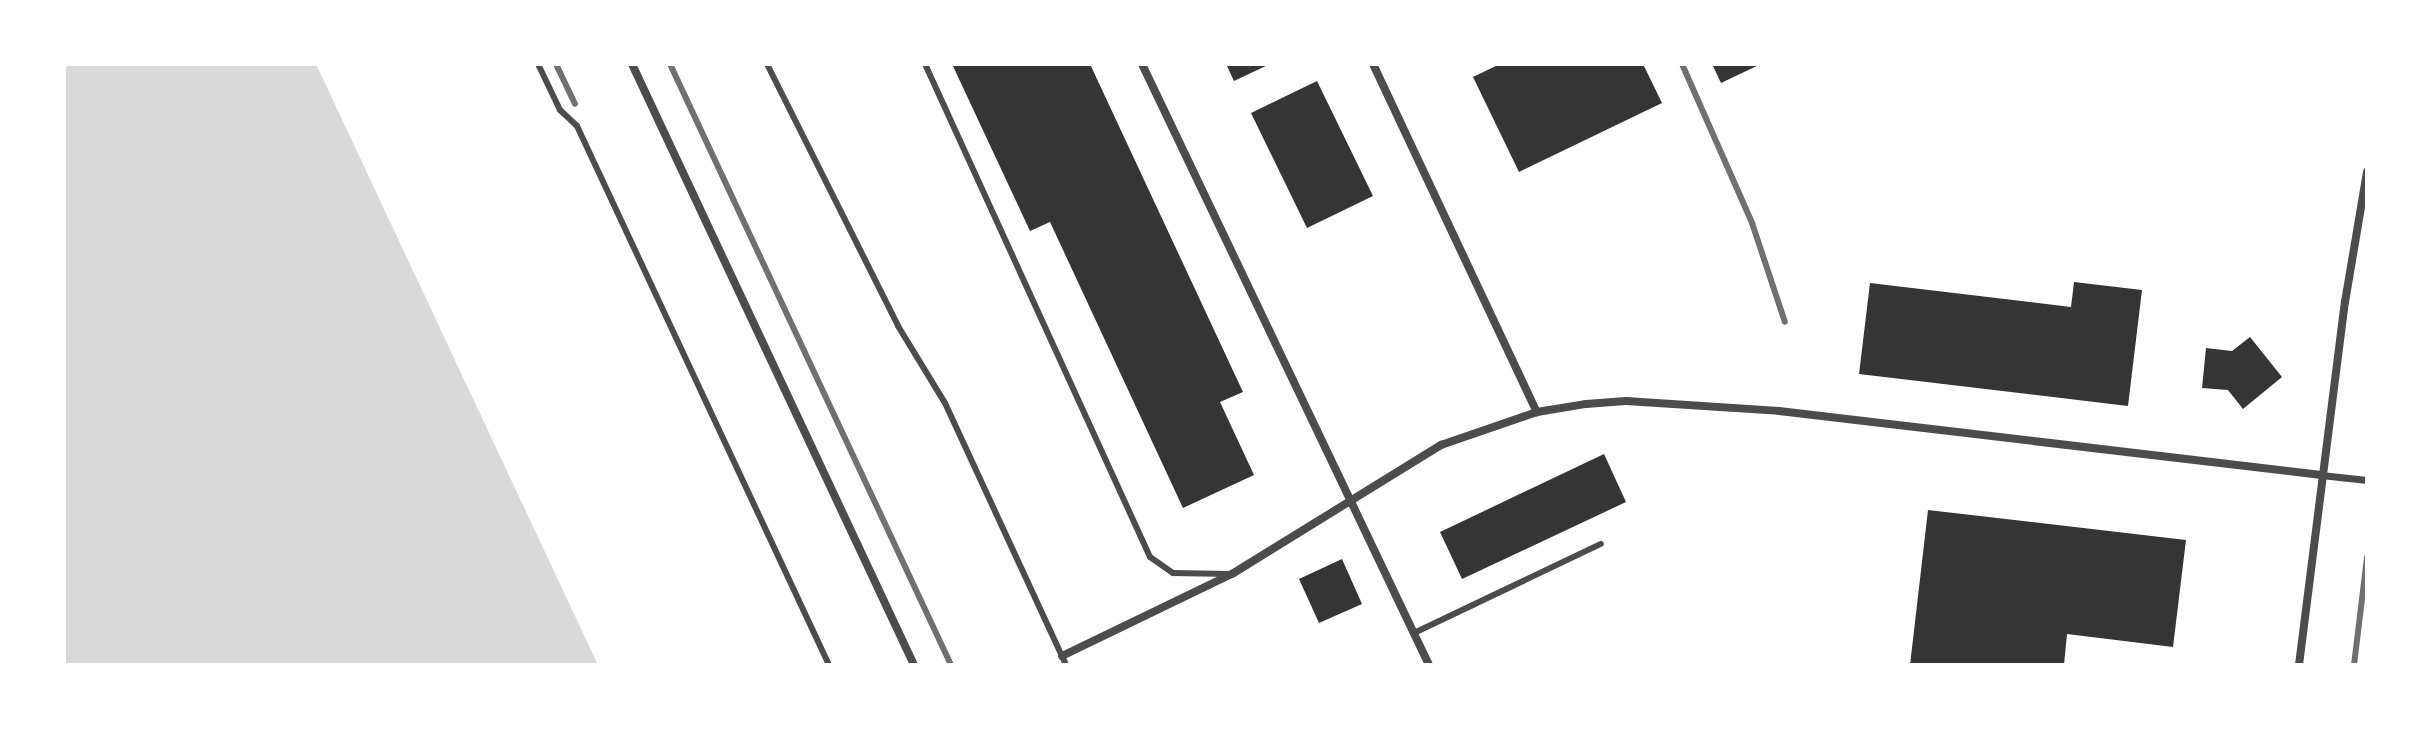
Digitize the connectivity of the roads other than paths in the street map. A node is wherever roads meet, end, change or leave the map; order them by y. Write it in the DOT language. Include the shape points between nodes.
graph roads {
  1 [pos="538,64"];
  2 [pos="632,64"];
  3 [pos="767,64"];
  4 [pos="925,64"];
  5 [pos="1142,64"];
  6 [pos="1373,64"];
  7 [pos="2367,172"];
  8 [pos="1537,412"];
  9 [pos="2321,475"];
  10 [pos="2367,480"];
  11 [pos="1349,502"];
  12 [pos="1601,544"];
  13 [pos="1232,574"];
  14 [pos="1414,633"];
  15 [pos="1064,660"];
  16 [pos="829,665"];
  17 [pos="914,665"];
  18 [pos="1429,665"];
  19 [pos="2299,665"];
  1 -- 16 [label="lane" via="560,110 577,126"];
  2 -- 17 [label="street"];
  3 -- 15 [label="lane" via="898,326 945,403"];
  4 -- 13 [label="lane" via="1150,557 1173,573"];
  5 -- 11 [label="street"];
  6 -- 8 [label="street"];
  7 -- 9 [label="street"];
  8 -- 9 [label="street" via="1626,401 1779,411"];
  8 -- 11 [label="street" via="1441,445"];
  9 -- 10 [label="street"];
  9 -- 19 [label="street"];
  11 -- 13 [label="street"];
  11 -- 14 [label="street"];
  12 -- 14 [label="lane"];
  13 -- 15 [label="street"];
  14 -- 18 [label="street"];
}
